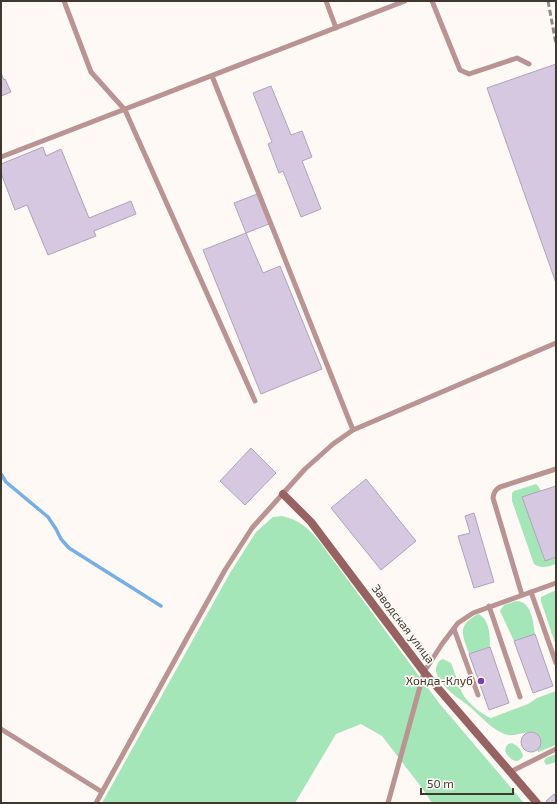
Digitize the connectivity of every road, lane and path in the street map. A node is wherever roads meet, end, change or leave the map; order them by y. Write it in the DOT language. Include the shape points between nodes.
graph roads {
  1 [pos="64,1"];
  2 [pos="326,1"];
  3 [pos="405,1"];
  4 [pos="432,1"];
  5 [pos="336,28"];
  6 [pos="528,64"];
  7 [pos="212,76"];
  8 [pos="125,110"];
  9 [pos="1,158"];
  10 [pos="556,343"];
  11 [pos="255,401"];
  12 [pos="353,430"];
  13 [pos="556,469"];
  14 [pos="283,494"];
  15 [pos="556,583"];
  16 [pos="531,592"];
  17 [pos="522,595"];
  18 [pos="489,606"];
  19 [pos="454,629"];
  20 [pos="556,663"];
  21 [pos="424,672"];
  22 [pos="478,695"];
  23 [pos="520,697"];
  24 [pos="1,729"];
  25 [pos="556,749"];
  26 [pos="510,772"];
  27 [pos="102,792"];
  28 [pos="96,803"];
  29 [pos="388,803"];
  30 [pos="537,803"];
  1 -- 8 [label="lane" via="91,72"];
  2 -- 5 [label="lane"];
  3 -- 5 [label="lane"];
  4 -- 6 [label="lane" via="460,70 469,74 517,58"];
  5 -- 7 [label="lane"];
  7 -- 8 [label="lane"];
  7 -- 12 [label="lane"];
  8 -- 9 [label="lane"];
  8 -- 11 [label="lane"];
  10 -- 12 [label="lane"];
  12 -- 14 [label="lane" via="332,444 305,468"];
  13 -- 17 [label="lane" via="500,487 495,490 492,498"];
  14 -- 21 [label="street, Заводская улица" via="311,522"];
  14 -- 27 [label="lane" via="252,528 225,570"];
  15 -- 16 [label="lane"];
  16 -- 17 [label="lane"];
  16 -- 20 [label="lane"];
  17 -- 18 [label="lane"];
  18 -- 19 [label="lane" via="468,616"];
  18 -- 23 [label="lane"];
  19 -- 21 [label="lane" via="432,657"];
  19 -- 22 [label="lane"];
  21 -- 26 [label="street, Заводская улица"];
  21 -- 29 [label="lane"];
  24 -- 27 [label="lane"];
  25 -- 26 [label="lane"];
  26 -- 30 [label="street, Заводская улица"];
  27 -- 28 [label="lane"];
}
